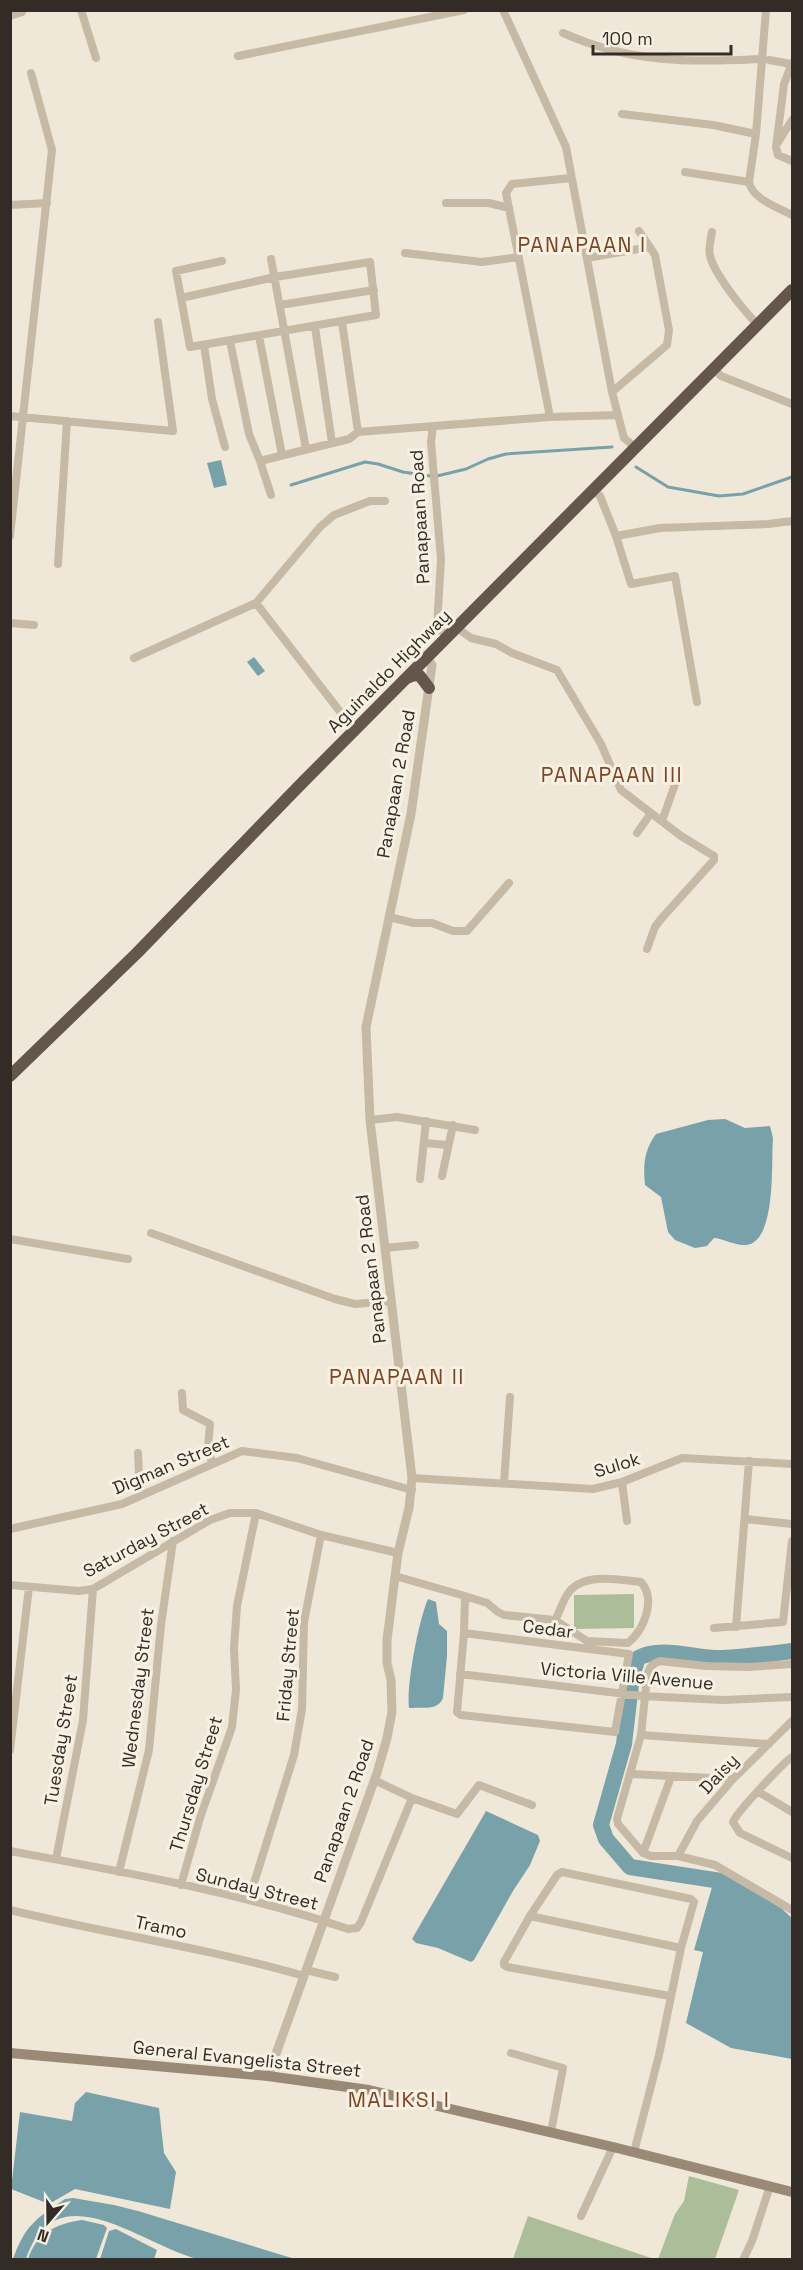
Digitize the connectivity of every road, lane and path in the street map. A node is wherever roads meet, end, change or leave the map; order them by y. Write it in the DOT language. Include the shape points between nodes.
graph roads {
  1 [pos="21,10"];
  2 [pos="81,10"];
  3 [pos="464,10"];
  4 [pos="503,10"];
  5 [pos="766,10"];
  6 [pos="10,16"];
  7 [pos="563,33"];
  8 [pos="238,56"];
  9 [pos="96,58"];
  10 [pos="765,59"];
  11 [pos="792,63"];
  12 [pos="31,73"];
  13 [pos="781,106"];
  14 [pos="622,114"];
  15 [pos="792,118"];
  16 [pos="756,134"];
  17 [pos="776,147"];
  18 [pos="792,161"];
  19 [pos="685,172"];
  20 [pos="571,178"];
  21 [pos="749,182"];
  22 [pos="47,202"];
  23 [pos="446,203"];
  24 [pos="10,205"];
  25 [pos="509,208"];
  26 [pos="792,215"];
  27 [pos="639,231"];
  28 [pos="712,232"];
  29 [pos="650,247"];
  30 [pos="405,253"];
  31 [pos="519,257"];
  32 [pos="587,258"];
  33 [pos="271,259"];
  34 [pos="222,261"];
  35 [pos="275,278"];
  36 [pos="374,290"];
  37 [pos="792,290"];
  38 [pos="181,298"];
  39 [pos="280,305"];
  40 [pos="158,322"];
  41 [pos="342,322"];
  42 [pos="758,326"];
  43 [pos="315,327"];
  44 [pos="285,332"];
  45 [pos="259,336"];
  46 [pos="230,341"];
  47 [pos="204,345"];
  48 [pos="714,369"];
  49 [pos="612,392"];
  50 [pos="792,404"];
  51 [pos="10,416"];
  52 [pos="618,416"];
  53 [pos="24,417"];
  54 [pos="550,417"];
  55 [pos="67,421"];
  56 [pos="433,426"];
  57 [pos="358,432"];
  58 [pos="332,443"];
  59 [pos="225,447"];
  60 [pos="636,448"];
  61 [pos="306,449"];
  62 [pos="282,455"];
  63 [pos="260,461"];
  64 [pos="592,490"];
  65 [pos="271,495"];
  66 [pos="385,501"];
  67 [pos="792,521"];
  68 [pos="10,536"];
  69 [pos="616,536"];
  70 [pos="58,564"];
  71 [pos="256,603"];
  72 [pos="10,623"];
  73 [pos="34,625"];
  74 [pos="453,632"];
  75 [pos="134,658"];
  76 [pos="427,659"];
  77 [pos="407,678"];
  78 [pos="429,688"];
  79 [pos="697,702"];
  80 [pos="355,731"];
  81 [pos="678,776"];
  82 [pos="651,813"];
  83 [pos="662,821"];
  84 [pos="638,833"];
  85 [pos="509,883"];
  86 [pos="389,917"];
  87 [pos="647,949"];
  88 [pos="10,1076"];
  89 [pos="370,1120"];
  90 [pos="426,1121"];
  91 [pos="453,1125"];
  92 [pos="476,1130"];
  93 [pos="424,1143"];
  94 [pos="448,1144"];
  95 [pos="442,1176"];
  96 [pos="420,1179"];
  97 [pos="151,1233"];
  98 [pos="10,1239"];
  99 [pos="415,1245"];
  100 [pos="385,1248"];
  101 [pos="129,1259"];
  102 [pos="391,1301"];
  103 [pos="182,1393"];
  104 [pos="510,1397"];
  105 [pos="138,1453"];
  106 [pos="749,1461"];
  107 [pos="212,1463"];
  108 [pos="792,1464"];
  109 [pos="412,1478"];
  110 [pos="622,1482"];
  111 [pos="504,1483"];
  112 [pos="412,1490"];
  113 [pos="140,1496"];
  114 [pos="256,1513"];
  115 [pos="745,1519"];
  116 [pos="627,1521"];
  117 [pos="792,1524"];
  118 [pos="10,1529"];
  119 [pos="321,1535"];
  120 [pos="173,1541"];
  121 [pos="792,1541"];
  122 [pos="398,1553"];
  123 [pos="395,1576"];
  124 [pos="10,1585"];
  125 [pos="28,1587"];
  126 [pos="93,1589"];
  127 [pos="465,1596"];
  128 [pos="555,1620"];
  129 [pos="736,1627"];
  130 [pos="714,1628"];
  131 [pos="464,1633"];
  132 [pos="792,1664"];
  133 [pos="459,1674"];
  134 [pos="624,1695"];
  135 [pos="644,1696"];
  136 [pos="792,1697"];
  137 [pos="792,1721"];
  138 [pos="641,1735"];
  139 [pos="769,1744"];
  140 [pos="10,1750"];
  141 [pos="792,1757"];
  142 [pos="783,1763"];
  143 [pos="792,1768"];
  144 [pos="630,1774"];
  145 [pos="671,1777"];
  146 [pos="733,1779"];
  147 [pos="374,1780"];
  148 [pos="759,1792"];
  149 [pos="411,1798"];
  150 [pos="532,1805"];
  151 [pos="792,1812"];
  152 [pos="10,1851"];
  153 [pos="643,1853"];
  154 [pos="678,1856"];
  155 [pos="792,1858"];
  156 [pos="56,1859"];
  157 [pos="119,1872"];
  158 [pos="181,1885"];
  159 [pos="249,1899"];
  160 [pos="10,1910"];
  161 [pos="792,1910"];
  162 [pos="530,1916"];
  163 [pos="323,1921"];
  164 [pos="681,1948"];
  165 [pos="305,1973"];
  166 [pos="335,1977"];
  167 [pos="670,1996"];
  168 [pos="10,2053"];
  169 [pos="511,2053"];
  170 [pos="268,2076"];
  171 [pos="551,2132"];
  172 [pos="613,2147"];
  173 [pos="634,2152"];
  174 [pos="770,2186"];
  175 [pos="792,2192"];
  176 [pos="581,2216"];
  177 [pos="742,2259"];
  1 -- 6 [label="street"];
  2 -- 9 [label="street"];
  3 -- 8 [label="street"];
  4 -- 20 [label="street" via="566,147"];
  5 -- 10 [label="street"];
  7 -- 10 [label="street" via="608,51 636,57"];
  10 -- 11 [label="street"];
  10 -- 16 [label="street"];
  11 -- 13 [label="street"];
  12 -- 22 [label="street" via="52,150"];
  13 -- 15 [label="street"];
  13 -- 17 [label="street"];
  14 -- 16 [label="street"];
  15 -- 17 [label="street"];
  16 -- 21 [label="street"];
  17 -- 18 [label="street" via="778,155"];
  19 -- 21 [label="street"];
  20 -- 25 [label="street" via="512,184 506,193"];
  20 -- 32 [label="street"];
  21 -- 26 [label="street" via="755,194"];
  22 -- 24 [label="street"];
  22 -- 53 [label="street"];
  23 -- 25 [label="street" via="499,204"];
  25 -- 31 [label="street"];
  27 -- 29 [label="street"];
  28 -- 42 [label="street" via="712,263"];
  29 -- 32 [label="street"];
  29 -- 49 [label="street" via="655,255 669,330 667,345"];
  30 -- 31 [label="street" via="482,262"];
  31 -- 54 [label="street"];
  32 -- 49 [label="street"];
  33 -- 35 [label="street"];
  34 -- 38 [label="street" via="176,271"];
  35 -- 36 [label="street" via="370,262"];
  35 -- 38 [label="street"];
  35 -- 39 [label="street"];
  36 -- 39 [label="street"];
  36 -- 41 [label="street" via="376,315"];
  37 -- 42 [label="highway, Aguinaldo Highway"];
  38 -- 47 [label="street" via="190,347"];
  39 -- 44 [label="street"];
  40 -- 55 [label="street" via="173,431"];
  41 -- 43 [label="street"];
  41 -- 57 [label="street"];
  42 -- 48 [label="highway, Aguinaldo Highway"];
  43 -- 44 [label="street"];
  43 -- 58 [label="street"];
  44 -- 45 [label="street"];
  44 -- 61 [label="street"];
  45 -- 46 [label="street"];
  45 -- 62 [label="street"];
  46 -- 47 [label="street"];
  46 -- 63 [label="street" via="249,434"];
  47 -- 59 [label="street" via="212,399"];
  48 -- 50 [label="street" via="721,376"];
  48 -- 60 [label="highway, Aguinaldo Highway"];
  49 -- 52 [label="street"];
  51 -- 53 [label="street"];
  52 -- 54 [label="street"];
  52 -- 60 [label="street" via="624,438"];
  53 -- 55 [label="street"];
  53 -- 68 [label="street"];
  54 -- 56 [label="street"];
  55 -- 70 [label="street"];
  56 -- 57 [label="street"];
  56 -- 74 [label="street, Panapaan Road" via="441,559 438,627"];
  57 -- 58 [label="street"];
  58 -- 61 [label="street"];
  60 -- 64 [label="highway, Aguinaldo Highway"];
  61 -- 62 [label="street"];
  62 -- 63 [label="street"];
  63 -- 65 [label="street"];
  64 -- 69 [label="street" via="600,496"];
  64 -- 74 [label="highway, Aguinaldo Highway"];
  66 -- 71 [label="street" via="370,501 334,515"];
  67 -- 69 [label="street" via="660,528"];
  69 -- 79 [label="street" via="631,584 675,576"];
  71 -- 75 [label="street"];
  71 -- 80 [label="street"];
  72 -- 73 [label="street"];
  74 -- 76 [label="highway, Aguinaldo Highway"];
  74 -- 82 [label="street" via="496,644 557,670 601,744 621,790"];
  76 -- 77 [label="highway, Aguinaldo Highway"];
  76 -- 78 [label="street, Panapaan 2 Road" via="432,665"];
  77 -- 78 [label="highway" via="420,676"];
  77 -- 80 [label="highway, Aguinaldo Highway"];
  78 -- 86 [label="street, Panapaan 2 Road" via="411,814"];
  80 -- 88 [label="highway, Aguinaldo Highway"];
  81 -- 83 [label="street"];
  82 -- 83 [label="street"];
  82 -- 84 [label="street"];
  83 -- 87 [label="street" via="714,858 655,927"];
  85 -- 86 [label="street" via="466,931"];
  86 -- 89 [label="street, Panapaan 2 Road" via="366,1027"];
  89 -- 90 [label="street" via="397,1117"];
  89 -- 100 [label="street, Panapaan 2 Road"];
  90 -- 91 [label="street"];
  90 -- 93 [label="street"];
  91 -- 92 [label="street"];
  91 -- 94 [label="street"];
  93 -- 94 [label="street"];
  93 -- 96 [label="street"];
  94 -- 95 [label="street"];
  97 -- 102 [label="street" via="335,1299 355,1304"];
  98 -- 101 [label="street"];
  99 -- 100 [label="street"];
  100 -- 102 [label="street, Panapaan 2 Road"];
  102 -- 109 [label="street, Panapaan 2 Road"];
  103 -- 107 [label="street" via="183,1410 210,1424 208,1448"];
  104 -- 111 [label="street"];
  105 -- 113 [label="street"];
  106 -- 108 [label="street, Sulok"];
  106 -- 110 [label="street, Sulok" via="682,1458"];
  106 -- 115 [label="street"];
  107 -- 112 [label="street, Digman Street" via="242,1451 286,1457"];
  107 -- 113 [label="street, Digman Street"];
  109 -- 111 [label="street, Sulok"];
  109 -- 112 [label="street, Panapaan 2 Road"];
  110 -- 111 [label="street, Sulok" via="593,1489"];
  110 -- 116 [label="street"];
  112 -- 122 [label="street, Panapaan 2 Road"];
  113 -- 118 [label="street, Digman Street" via="122,1504"];
  114 -- 119 [label="street, Saturday Street"];
  114 -- 120 [label="street, Saturday Street" via="210,1520"];
  114 -- 158 [label="street, Thursday Street" via="237,1606 232,1727"];
  115 -- 117 [label="street"];
  115 -- 129 [label="street"];
  119 -- 122 [label="street, Saturday Street"];
  119 -- 159 [label="street, Friday Street" via="304,1622 302,1709 294,1755"];
  120 -- 126 [label="street, Saturday Street"];
  120 -- 157 [label="street, Wednesday Street" via="148,1750"];
  121 -- 129 [label="street" via="783,1622"];
  122 -- 123 [label="street, Panapaan 2 Road"];
  123 -- 127 [label="street"];
  123 -- 147 [label="street, Panapaan 2 Road" via="387,1640 392,1712"];
  124 -- 125 [label="street, Saturday Street"];
  125 -- 126 [label="street, Saturday Street"];
  125 -- 140 [label="street"];
  126 -- 156 [label="street, Tuesday Street" via="83,1720"];
  127 -- 128 [label="street" via="488,1603 504,1615"];
  127 -- 131 [label="street"];
  128 -- 128 [label="street" via="587,1641 628,1643 644,1624 645,1586 619,1580 582,1582 567,1593"];
  129 -- 130 [label="street"];
  131 -- 133 [label="street"];
  131 -- 134 [label="street, Cedar" via="629,1654"];
  132 -- 135 [label="street" via="749,1667 660,1661 649,1668"];
  133 -- 134 [label="street, Victoria Ville Avenue"];
  133 -- 134 [label="street" via="456,1708 461,1715 615,1732"];
  134 -- 135 [label="street, Victoria Ville Avenue"];
  135 -- 136 [label="street, Victoria Ville Avenue" via="723,1700"];
  135 -- 138 [label="street"];
  137 -- 139 [label="street, Daisy"];
  138 -- 139 [label="street"];
  138 -- 144 [label="street"];
  139 -- 146 [label="street, Daisy"];
  141 -- 142 [label="street"];
  142 -- 143 [label="street"];
  142 -- 148 [label="street"];
  144 -- 145 [label="street"];
  144 -- 153 [label="street" via="618,1824"];
  145 -- 146 [label="street"];
  145 -- 153 [label="street"];
  146 -- 154 [label="street, Daisy" via="697,1821"];
  147 -- 149 [label="street"];
  147 -- 163 [label="street, Panapaan 2 Road"];
  148 -- 151 [label="street"];
  148 -- 155 [label="street" via="735,1816 735,1827"];
  149 -- 150 [label="street" via="457,1814 478,1785"];
  149 -- 163 [label="street, Sunday Street" via="357,1928"];
  152 -- 156 [label="street, Sunday Street"];
  153 -- 154 [label="street"];
  154 -- 161 [label="street" via="715,1864"];
  156 -- 157 [label="street, Sunday Street"];
  157 -- 158 [label="street, Sunday Street"];
  158 -- 159 [label="street, Sunday Street"];
  159 -- 163 [label="street, Sunday Street"];
  160 -- 165 [label="street, Tramo"];
  162 -- 164 [label="street"];
  162 -- 164 [label="street" via="557,1875 579,1874 691,1899 694,1905"];
  162 -- 167 [label="street" via="504,1962 507,1967"];
  163 -- 165 [label="street, Panapaan 2 Road"];
  164 -- 167 [label="street"];
  165 -- 166 [label="street, Tramo"];
  165 -- 170 [label="street, Panapaan 2 Road"];
  167 -- 173 [label="street"];
  168 -- 170 [label="main road, General Evangelista Street"];
  169 -- 171 [label="street" via="563,2068"];
  170 -- 171 [label="main road, General Evangelista Street" via="369,2090"];
  171 -- 172 [label="main road, General Evangelista Street"];
  172 -- 173 [label="main road, General Evangelista Street"];
  172 -- 176 [label="street"];
  173 -- 174 [label="main road, General Evangelista Street"];
  174 -- 175 [label="main road, General Evangelista Street"];
  174 -- 177 [label="street"];
}
